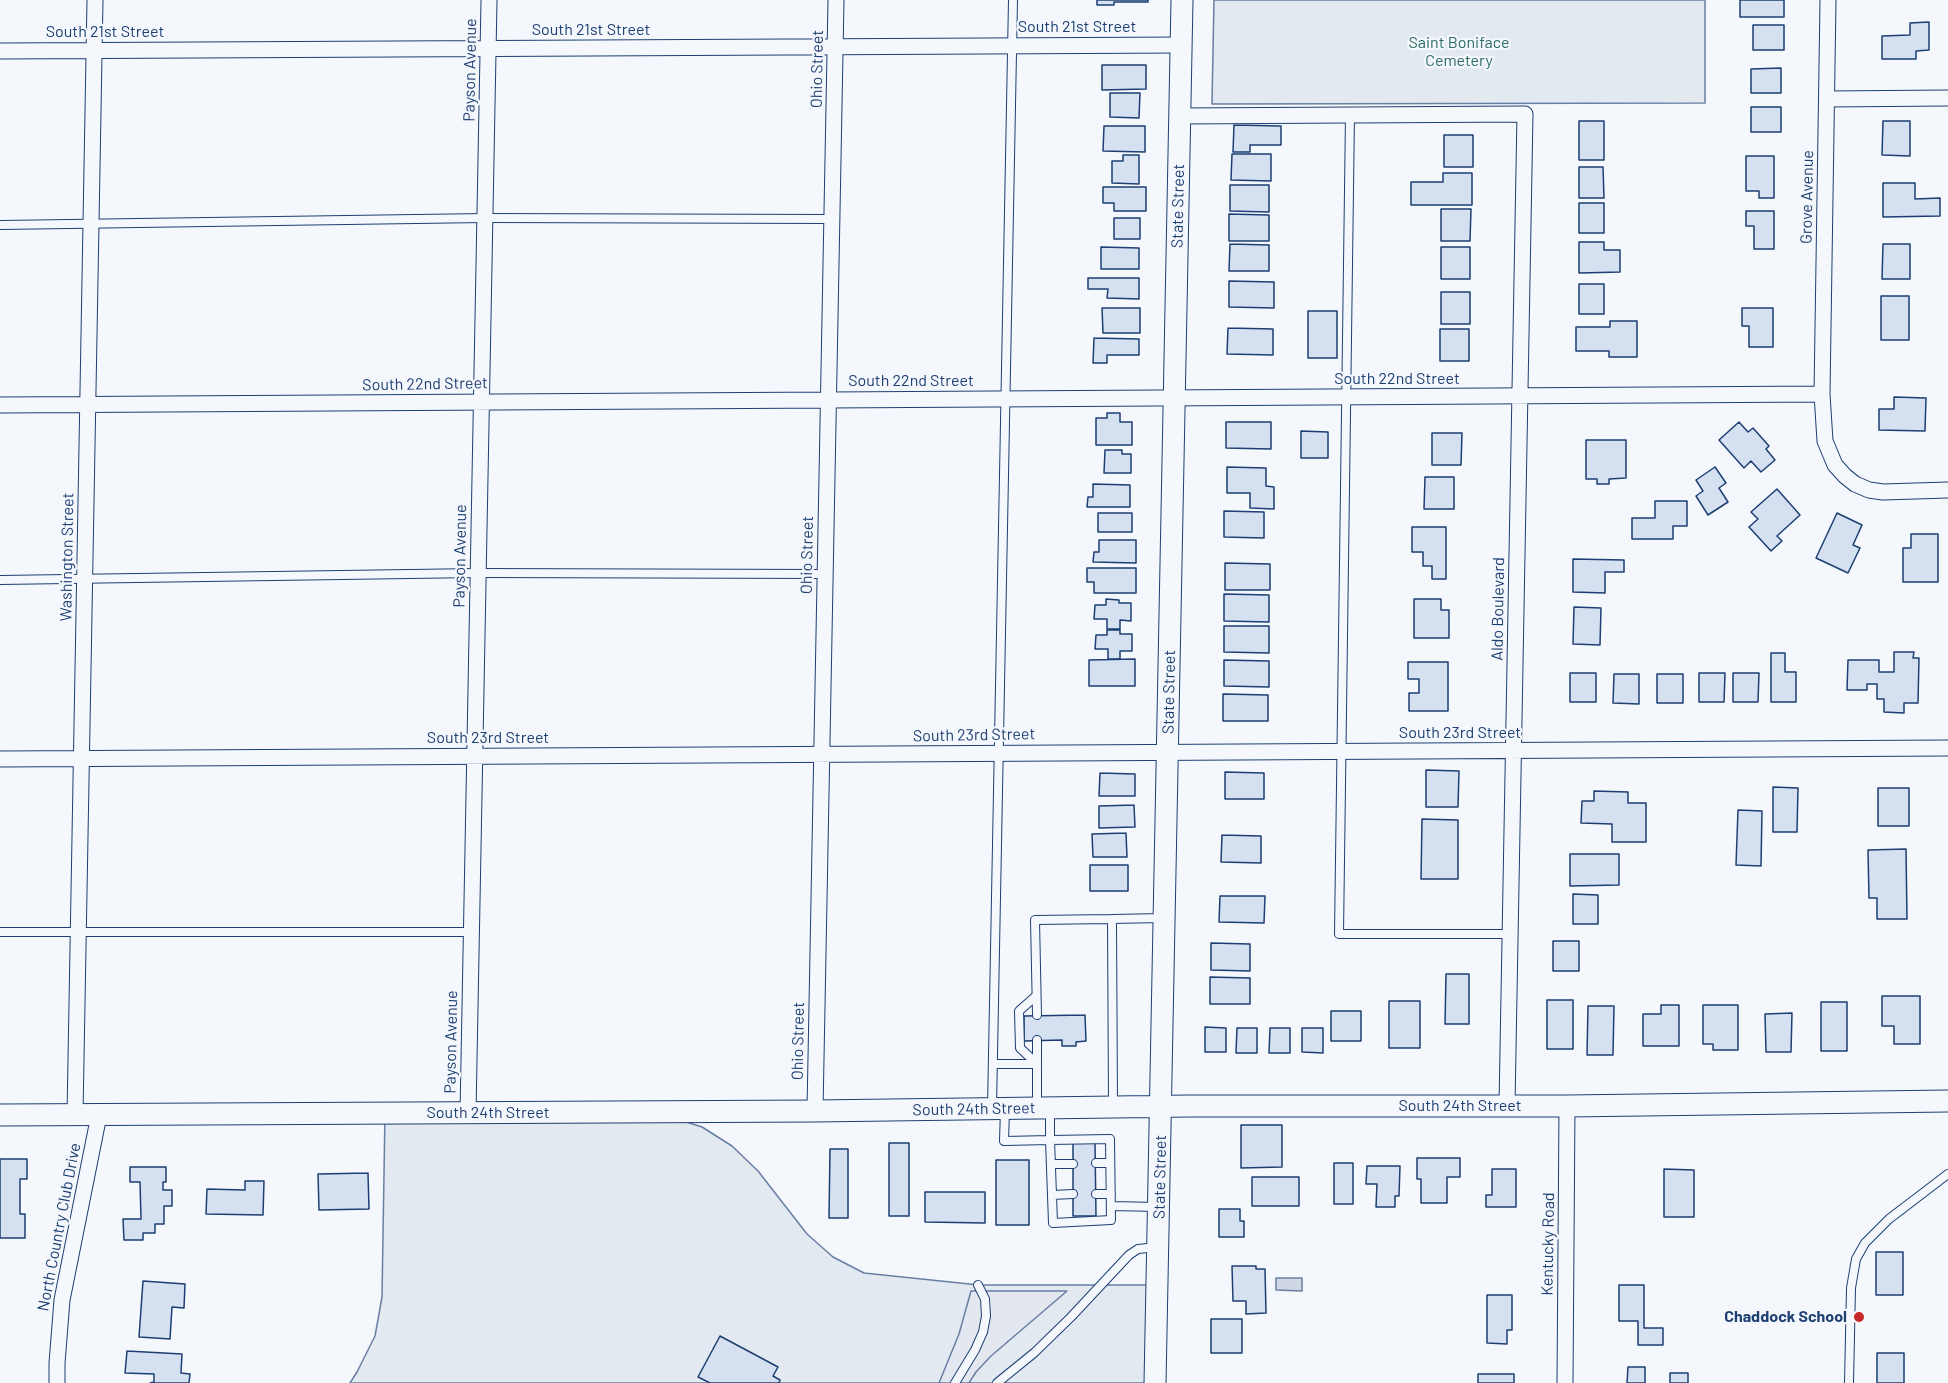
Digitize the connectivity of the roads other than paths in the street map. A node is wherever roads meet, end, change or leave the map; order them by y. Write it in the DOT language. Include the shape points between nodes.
graph roads {
  1 [pos="95,0"];
  2 [pos="489,0"];
  3 [pos="836,0"];
  4 [pos="1013,0"];
  5 [pos="1182,0"];
  6 [pos="1828,0"];
  7 [pos="1182,45"];
  8 [pos="1012,46"];
  9 [pos="835,47"];
  10 [pos="488,49"];
  11 [pos="94,50"];
  12 [pos="0,51"];
  13 [pos="1948,98"];
  14 [pos="1827,99"];
  15 [pos="1350,115"];
  16 [pos="1180,116"];
  17 [pos="485,218"];
  18 [pos="832,219"];
  19 [pos="91,224"];
  20 [pos="0,225"];
  21 [pos="1822,394"];
  22 [pos="1520,396"];
  23 [pos="1345,397"];
  24 [pos="1175,398"];
  25 [pos="828,399"];
  26 [pos="1007,399"];
  27 [pos="481,401"];
  28 [pos="0,405"];
  29 [pos="88,405"];
  30 [pos="1948,490"];
  31 [pos="1928,491"];
  32 [pos="1948,500"];
  33 [pos="478,573"];
  34 [pos="825,574"];
  35 [pos="84,579"];
  36 [pos="0,580"];
  37 [pos="1948,748"];
  38 [pos="1168,751"];
  39 [pos="1342,751"];
  40 [pos="1513,751"];
  41 [pos="1000,753"];
  42 [pos="821,755"];
  43 [pos="475,756"];
  44 [pos="0,759"];
  45 [pos="81,759"];
  46 [pos="1165,918"];
  47 [pos="1112,919"];
  48 [pos="78,931"];
  49 [pos="0,932"];
  50 [pos="471,932"];
  51 [pos="1510,934"];
  52 [pos="1036,996"];
  53 [pos="1037,1016"];
  54 [pos="1037,1040"];
  55 [pos="993,1064"];
  56 [pos="1037,1064"];
  57 [pos="1948,1101"];
  58 [pos="1161,1106"];
  59 [pos="1507,1106"];
  60 [pos="1567,1106"];
  61 [pos="1113,1107"];
  62 [pos="998,1108"];
  63 [pos="1043,1108"];
  64 [pos="814,1111"];
  65 [pos="468,1113"];
  66 [pos="99,1114"];
  67 [pos="0,1115"];
  68 [pos="75,1115"];
  69 [pos="1050,1140"];
  70 [pos="1096,1163"];
  71 [pos="1110,1163"];
  72 [pos="1051,1164"];
  73 [pos="1073,1164"];
  74 [pos="1948,1174"];
  75 [pos="1073,1194"];
  76 [pos="1096,1194"];
  77 [pos="1111,1194"];
  78 [pos="1052,1195"];
  79 [pos="1111,1206"];
  80 [pos="1159,1207"];
  81 [pos="1158,1247"];
  82 [pos="978,1285"];
  83 [pos="57,1383"];
  84 [pos="956,1383"];
  85 [pos="997,1383"];
  86 [pos="1155,1383"];
  87 [pos="1565,1383"];
  88 [pos="1849,1383"];
  1 -- 11 [label="street, Washington Street"];
  2 -- 10 [label="street, Payson Avenue"];
  3 -- 9 [label="street, Ohio Street"];
  4 -- 8 [label="lane"];
  5 -- 7 [label="street, State Street"];
  6 -- 14 [label="street, Grove Avenue"];
  7 -- 8 [label="street, South 21st Street"];
  7 -- 16 [label="street, State Street"];
  8 -- 9 [label="street, South 21st Street"];
  8 -- 26 [label="lane"];
  9 -- 10 [label="street, South 21st Street"];
  9 -- 18 [label="street, Ohio Street"];
  10 -- 11 [label="street, South 21st Street"];
  10 -- 17 [label="street, Payson Avenue"];
  11 -- 12 [label="street, South 21st Street"];
  11 -- 19 [label="street, Washington Street"];
  13 -- 14 [label="street"];
  14 -- 21 [label="street, Grove Avenue"];
  15 -- 16 [label="street"];
  15 -- 22 [label="street, Aldo Boulevard" via="1525,114"];
  15 -- 23 [label="lane"];
  16 -- 24 [label="street, State Street"];
  17 -- 18 [label="lane"];
  17 -- 19 [label="lane"];
  17 -- 27 [label="street, Payson Avenue"];
  18 -- 25 [label="street, Ohio Street"];
  19 -- 20 [label="lane"];
  19 -- 29 [label="street, Washington Street"];
  21 -- 22 [label="street, South 22nd Street"];
  21 -- 31 [label="street, Grove Avenue" via="1825,441 1835,465 1845,476 1869,490"];
  22 -- 23 [label="street, South 22nd Street"];
  22 -- 40 [label="street, Aldo Boulevard"];
  23 -- 24 [label="street, South 22nd Street"];
  23 -- 39 [label="lane"];
  24 -- 26 [label="street, South 22nd Street"];
  24 -- 38 [label="street, State Street"];
  25 -- 26 [label="street, South 22nd Street"];
  25 -- 27 [label="street, South 22nd Street"];
  25 -- 34 [label="street, Ohio Street"];
  26 -- 41 [label="lane"];
  27 -- 29 [label="street, South 22nd Street"];
  27 -- 33 [label="street, Payson Avenue"];
  28 -- 29 [label="street, South 22nd Street"];
  29 -- 35 [label="street, Washington Street"];
  30 -- 31 [label="street, Grove Avenue"];
  31 -- 32 [label="street"];
  33 -- 34 [label="lane"];
  33 -- 35 [label="lane"];
  33 -- 43 [label="street, Payson Avenue"];
  34 -- 42 [label="street, Ohio Street"];
  35 -- 36 [label="lane"];
  35 -- 45 [label="street, Washington Street"];
  37 -- 40 [label="street, South 23rd Street"];
  38 -- 39 [label="street, South 23rd Street"];
  38 -- 41 [label="street, South 23rd Street"];
  38 -- 46 [label="street, State Street"];
  39 -- 40 [label="street, South 23rd Street"];
  39 -- 51 [label="lane" via="1339,934"];
  40 -- 51 [label="street, Aldo Boulevard"];
  41 -- 42 [label="street, South 23rd Street"];
  41 -- 55 [label="lane"];
  42 -- 43 [label="street, South 23rd Street"];
  42 -- 64 [label="street, Ohio Street"];
  43 -- 45 [label="street, South 23rd Street"];
  43 -- 50 [label="street, Payson Avenue"];
  44 -- 45 [label="street, South 23rd Street"];
  45 -- 48 [label="street, Washington Street"];
  46 -- 47 [label="lane"];
  46 -- 58 [label="street, State Street"];
  47 -- 52 [label="lane" via="1035,920"];
  47 -- 61 [label="lane"];
  48 -- 49 [label="lane"];
  48 -- 50 [label="lane"];
  48 -- 68 [label="street, Washington Street"];
  50 -- 65 [label="street, Payson Avenue"];
  51 -- 59 [label="street, Aldo Boulevard"];
  52 -- 53 [label="lane"];
  52 -- 56 [label="lane" via="1019,1011 1020,1048"];
  54 -- 56 [label="lane"];
  55 -- 56 [label="lane"];
  55 -- 62 [label="lane"];
  56 -- 63 [label="lane"];
  57 -- 60 [label="street, South 24th Street"];
  58 -- 59 [label="street, South 24th Street"];
  58 -- 61 [label="street, South 24th Street"];
  58 -- 80 [label="street, State Street"];
  59 -- 60 [label="street, South 24th Street"];
  60 -- 87 [label="street, Kentucky Road"];
  61 -- 63 [label="street, South 24th Street"];
  62 -- 63 [label="street, South 24th Street"];
  62 -- 64 [label="street, South 24th Street"];
  62 -- 69 [label="lane" via="1004,1141"];
  63 -- 69 [label="lane"];
  64 -- 65 [label="street, South 24th Street"];
  65 -- 66 [label="street, South 24th Street"];
  66 -- 68 [label="street, South 24th Street"];
  66 -- 83 [label="street, North Country Club Drive" via="62,1300"];
  67 -- 68 [label="street, South 24th Street"];
  69 -- 71 [label="lane" via="1110,1139"];
  69 -- 72 [label="lane"];
  70 -- 71 [label="lane"];
  71 -- 77 [label="lane"];
  72 -- 73 [label="lane"];
  72 -- 78 [label="lane"];
  74 -- 88 [label="lane" via="1889,1219 1864,1244 1856,1259 1851,1288"];
  75 -- 78 [label="lane"];
  76 -- 77 [label="lane"];
  77 -- 79 [label="lane"];
  78 -- 79 [label="lane" via="1053,1223 1111,1220"];
  79 -- 80 [label="lane"];
  80 -- 81 [label="street, State Street"];
  81 -- 85 [label="lane" via="1138,1249 1129,1256 1034,1353"];
  81 -- 86 [label="street, State Street"];
  82 -- 84 [label="lane" via="985,1299 983,1332"];
}
